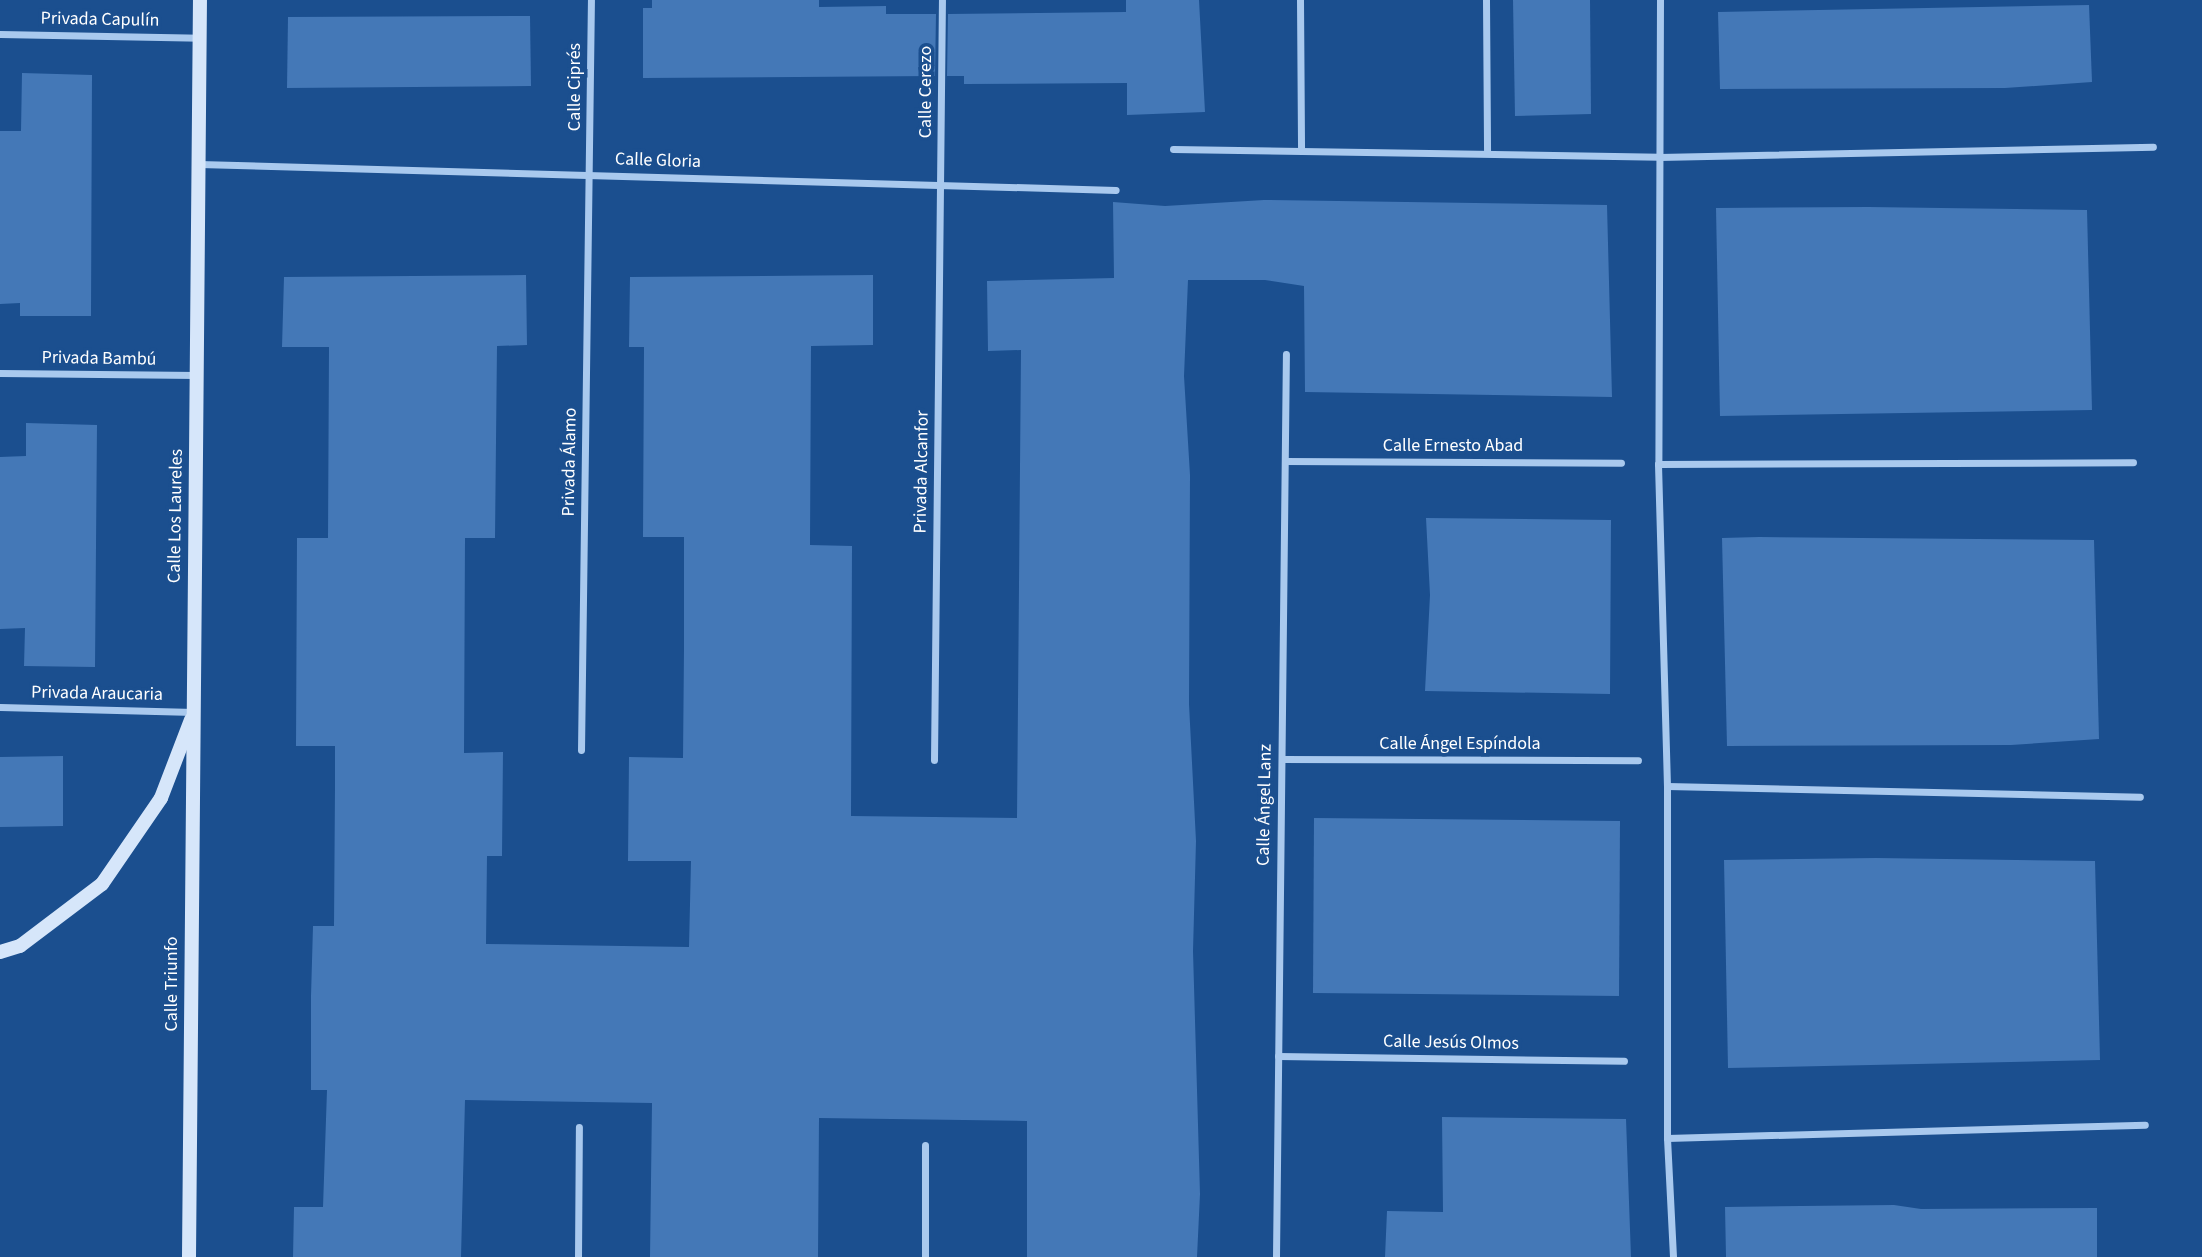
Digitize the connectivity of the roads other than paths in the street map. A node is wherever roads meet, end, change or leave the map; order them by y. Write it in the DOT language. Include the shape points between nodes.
graph roads {
  1 [pos="200,0"];
  2 [pos="591,0"];
  3 [pos="942,0"];
  4 [pos="1300,0"];
  5 [pos="1486,0"];
  6 [pos="1660,0"];
  7 [pos="0,34"];
  8 [pos="200,38"];
  9 [pos="2153,147"];
  10 [pos="1173,149"];
  11 [pos="1301,150"];
  12 [pos="1487,152"];
  13 [pos="1659,157"];
  14 [pos="199,164"];
  15 [pos="590,175"];
  16 [pos="941,185"];
  17 [pos="1115,190"];
  18 [pos="1286,354"];
  19 [pos="0,373"];
  20 [pos="197,375"];
  21 [pos="1285,461"];
  22 [pos="2133,462"];
  23 [pos="1621,463"];
  24 [pos="1658,464"];
  25 [pos="0,707"];
  26 [pos="194,712"];
  27 [pos="582,750"];
  28 [pos="1282,759"];
  29 [pos="934,760"];
  30 [pos="1638,760"];
  31 [pos="1667,786"];
  32 [pos="2140,797"];
  33 [pos="0,952"];
  34 [pos="1278,1056"];
  35 [pos="1624,1061"];
  36 [pos="2145,1125"];
  37 [pos="579,1128"];
  38 [pos="1667,1138"];
  39 [pos="925,1145"];
  40 [pos="189,1257"];
  41 [pos="578,1257"];
  42 [pos="925,1257"];
  43 [pos="1276,1257"];
  44 [pos="1674,1257"];
  1 -- 8 [label="street, Calle Los Laureles"];
  2 -- 15 [label="street, Calle Ciprés"];
  3 -- 16 [label="street, Calle Cerezo"];
  4 -- 11 [label="street"];
  5 -- 12 [label="street"];
  6 -- 13 [label="street"];
  7 -- 8 [label="street, Privada Capulín"];
  8 -- 14 [label="street, Calle Los Laureles"];
  9 -- 13 [label="street"];
  10 -- 11 [label="street"];
  11 -- 12 [label="street"];
  12 -- 13 [label="street"];
  13 -- 24 [label="street"];
  14 -- 15 [label="street, Calle Gloria"];
  14 -- 20 [label="street, Calle Los Laureles"];
  15 -- 16 [label="street, Calle Gloria"];
  15 -- 27 [label="street, Privada Álamo"];
  16 -- 17 [label="street, Calle Gloria"];
  16 -- 29 [label="street, Privada Alcanfor"];
  18 -- 21 [label="street, Calle Ángel Lanz"];
  19 -- 20 [label="street, Privada Bambú"];
  20 -- 26 [label="street, Calle Los Laureles"];
  21 -- 23 [label="street, Calle Ernesto Abad"];
  21 -- 28 [label="street, Calle Ángel Lanz"];
  22 -- 24 [label="street"];
  24 -- 31 [label="street"];
  25 -- 26 [label="street, Privada Araucaria"];
  26 -- 33 [label="street, Calle Los Laureles" via="160,798 102,884 20,946"];
  26 -- 40 [label="street, Calle Triunfo"];
  28 -- 30 [label="street, Calle Ángel Espíndola"];
  28 -- 34 [label="street, Calle Ángel Lanz"];
  31 -- 32 [label="street"];
  31 -- 38 [label="street"];
  34 -- 35 [label="street, Calle Jesús Olmos"];
  34 -- 43 [label="street, Calle Ángel Lanz"];
  36 -- 38 [label="street"];
  37 -- 41 [label="street"];
  38 -- 44 [label="street"];
  39 -- 42 [label="street"];
}
